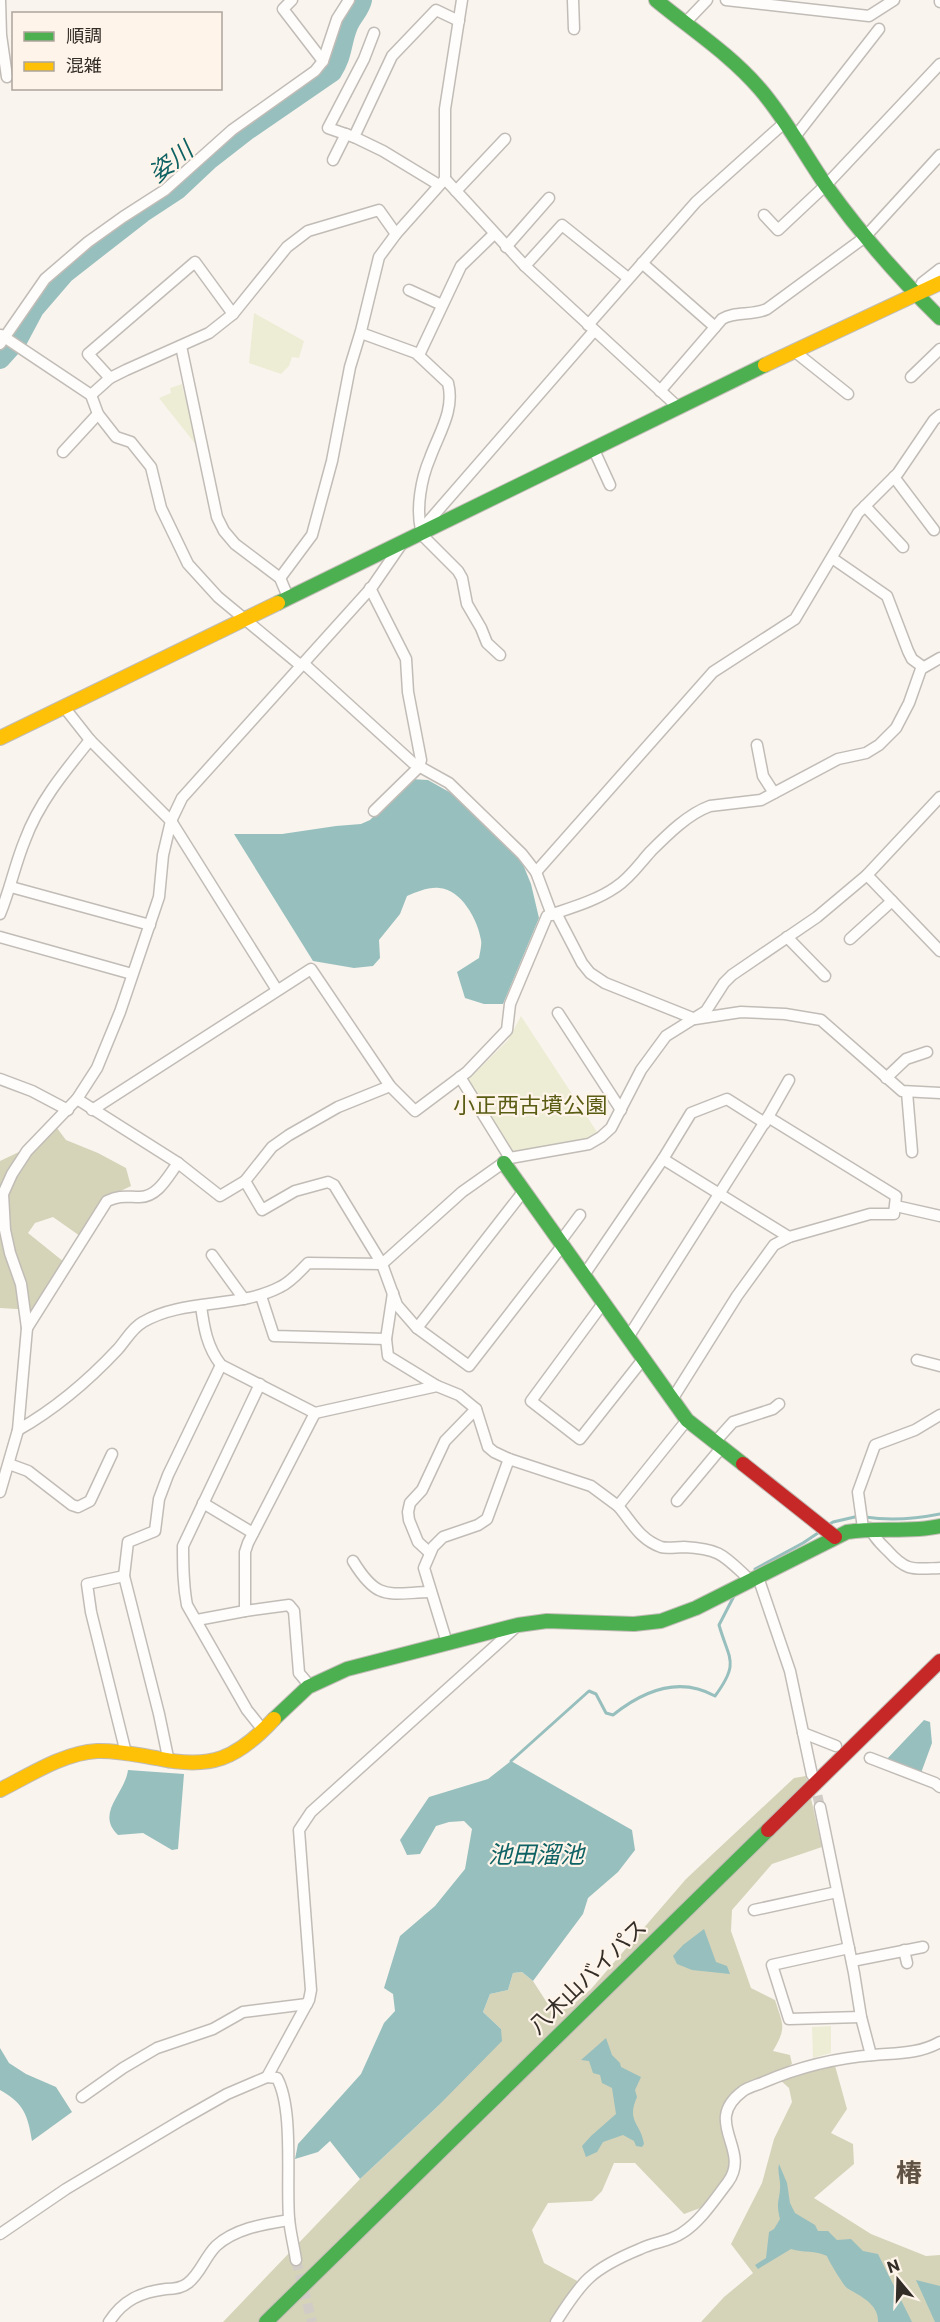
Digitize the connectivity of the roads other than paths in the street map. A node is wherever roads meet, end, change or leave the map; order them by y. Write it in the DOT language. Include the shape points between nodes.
graph roads {
  1 [pos="0,0"];
  2 [pos="292,0"];
  3 [pos="349,0"];
  4 [pos="462,0"];
  5 [pos="573,0"];
  6 [pos="656,0"];
  7 [pos="707,0"];
  8 [pos="726,0"];
  9 [pos="894,0"];
  10 [pos="746,1"];
  11 [pos="459,21"];
  12 [pos="685,23"];
  13 [pos="574,29"];
  14 [pos="879,29"];
  15 [pos="374,33"];
  16 [pos="323,61"];
  17 [pos="940,64"];
  18 [pos="7,77"];
  19 [pos="783,124"];
  20 [pos="350,136"];
  21 [pos="794,138"];
  22 [pos="505,139"];
  23 [pos="940,155"];
  24 [pos="333,160"];
  25 [pos="442,182"];
  26 [pos="827,184"];
  27 [pos="456,191"];
  28 [pos="549,198"];
  29 [pos="764,215"];
  30 [pos="396,234"];
  31 [pos="494,234"];
  32 [pos="865,237"];
  33 [pos="506,247"];
  34 [pos="642,263"];
  35 [pos="525,266"];
  36 [pos="940,269"];
  37 [pos="628,278"];
  38 [pos="940,283"];
  39 [pos="409,290"];
  40 [pos="916,295"];
  41 [pos="442,305"];
  42 [pos="233,314"];
  43 [pos="940,318"];
  44 [pos="715,327"];
  45 [pos="591,328"];
  46 [pos="361,333"];
  47 [pos="2,339"];
  48 [pos="181,346"];
  49 [pos="940,349"];
  50 [pos="794,351"];
  51 [pos="419,356"];
  52 [pos="911,377"];
  53 [pos="110,378"];
  54 [pos="660,391"];
  55 [pos="848,394"];
  56 [pos="91,395"];
  57 [pos="679,408"];
  58 [pos="98,414"];
  59 [pos="940,415"];
  60 [pos="594,450"];
  61 [pos="63,452"];
  62 [pos="894,477"];
  63 [pos="610,486"];
  64 [pos="865,506"];
  65 [pos="934,530"];
  66 [pos="421,532"];
  67 [pos="403,542"];
  68 [pos="903,547"];
  69 [pos="832,558"];
  70 [pos="280,578"];
  71 [pos="370,588"];
  72 [pos="288,597"];
  73 [pos="246,618"];
  74 [pos="500,656"];
  75 [pos="940,658"];
  76 [pos="302,664"];
  77 [pos="923,667"];
  78 [pos="64,706"];
  79 [pos="0,738"];
  80 [pos="90,740"];
  81 [pos="757,745"];
  82 [pos="419,767"];
  83 [pos="774,793"];
  84 [pos="940,797"];
  85 [pos="374,812"];
  86 [pos="171,821"];
  87 [pos="536,872"];
  88 [pos="867,875"];
  89 [pos="11,887"];
  90 [pos="892,901"];
  91 [pos="0,914"];
  92 [pos="554,914"];
  93 [pos="150,926"];
  94 [pos="0,937"];
  95 [pos="787,937"];
  96 [pos="850,939"];
  97 [pos="940,951"];
  98 [pos="132,974"];
  99 [pos="825,976"];
  100 [pos="277,990"];
  101 [pos="558,1013"];
  102 [pos="695,1019"];
  103 [pos="927,1052"];
  104 [pos="460,1077"];
  105 [pos="886,1078"];
  106 [pos="0,1079"];
  107 [pos="789,1080"];
  108 [pos="390,1086"];
  109 [pos="907,1092"];
  110 [pos="940,1092"];
  111 [pos="77,1099"];
  112 [pos="68,1110"];
  113 [pos="92,1110"];
  114 [pos="621,1110"];
  115 [pos="766,1120"];
  116 [pos="912,1152"];
  117 [pos="663,1159"];
  118 [pos="507,1161"];
  119 [pos="178,1163"];
  120 [pos="245,1181"];
  121 [pos="523,1192"];
  122 [pos="720,1195"];
  123 [pos="896,1206"];
  124 [pos="580,1215"];
  125 [pos="940,1216"];
  126 [pos="2,1219"];
  127 [pos="789,1237"];
  128 [pos="561,1244"];
  129 [pos="212,1255"];
  130 [pos="382,1264"];
  131 [pos="584,1275"];
  132 [pos="393,1293"];
  133 [pos="261,1296"];
  134 [pos="244,1299"];
  135 [pos="603,1302"];
  136 [pos="201,1306"];
  137 [pos="27,1328"];
  138 [pos="417,1328"];
  139 [pos="629,1336"];
  140 [pos="386,1339"];
  141 [pos="644,1358"];
  142 [pos="917,1360"];
  143 [pos="221,1365"];
  144 [pos="940,1366"];
  145 [pos="260,1384"];
  146 [pos="436,1386"];
  147 [pos="673,1398"];
  148 [pos="779,1404"];
  149 [pos="476,1409"];
  150 [pos="315,1413"];
  151 [pos="940,1415"];
  152 [pos="687,1420"];
  153 [pos="18,1430"];
  154 [pos="719,1444"];
  155 [pos="112,1454"];
  156 [pos="509,1459"];
  157 [pos="9,1464"];
  158 [pos="0,1492"];
  159 [pos="677,1501"];
  160 [pos="203,1503"];
  161 [pos="618,1506"];
  162 [pos="863,1522"];
  163 [pos="940,1526"];
  164 [pos="827,1531"];
  165 [pos="253,1533"];
  166 [pos="430,1553"];
  167 [pos="352,1562"];
  168 [pos="940,1568"];
  169 [pos="124,1576"];
  170 [pos="755,1579"];
  171 [pos="431,1592"];
  172 [pos="245,1611"];
  173 [pos="197,1620"];
  174 [pos="518,1625"];
  175 [pos="447,1643"];
  176 [pos="940,1661"];
  177 [pos="310,1686"];
  178 [pos="263,1730"];
  179 [pos="803,1733"];
  180 [pos="836,1746"];
  181 [pos="126,1753"];
  182 [pos="870,1758"];
  183 [pos="168,1762"];
  184 [pos="812,1775"];
  185 [pos="940,1787"];
  186 [pos="0,1790"];
  187 [pos="820,1808"];
  188 [pos="837,1892"];
  189 [pos="754,1910"];
  190 [pos="923,1947"];
  191 [pos="849,1948"];
  192 [pos="904,1950"];
  193 [pos="852,1961"];
  194 [pos="907,1963"];
  195 [pos="307,2004"];
  196 [pos="861,2017"];
  197 [pos="940,2042"];
  198 [pos="871,2055"];
  199 [pos="267,2077"];
  200 [pos="82,2097"];
  201 [pos="289,2220"];
  202 [pos="0,2234"];
  203 [pos="296,2260"];
  204 [pos="109,2322"];
  205 [pos="266,2322"];
  206 [pos="556,2322"];
  1 -- 18 [label="street"];
  2 -- 16 [label="street" via="284,9"];
  3 -- 16 [label="street" via="330,34"];
  4 -- 11 [label="street"];
  5 -- 13 [label="street"];
  6 -- 12 [label="main road"];
  7 -- 12 [label="street"];
  8 -- 10 [label="street"];
  9 -- 10 [label="street" via="869,16"];
  11 -- 20 [label="street" via="436,10 392,56"];
  11 -- 25 [label="street" via="446,109"];
  12 -- 19 [label="main road" via="734,60 762,91"];
  14 -- 21 [label="street"];
  15 -- 20 [label="street" via="328,128"];
  16 -- 47 [label="street" via="315,71 232,130 165,190 123,217 45,279"];
  17 -- 26 [label="street"];
  19 -- 21 [label="main road"];
  19 -- 34 [label="street" via="696,202"];
  20 -- 24 [label="street"];
  20 -- 25 [label="street"];
  21 -- 26 [label="main road"];
  22 -- 27 [label="street"];
  23 -- 32 [label="street"];
  25 -- 27 [label="street"];
  25 -- 30 [label="street"];
  26 -- 29 [label="street" via="778,231"];
  26 -- 32 [label="main road"];
  27 -- 31 [label="street"];
  28 -- 33 [label="street"];
  30 -- 42 [label="street" via="379,210 308,231 287,247"];
  30 -- 46 [label="street" via="379,257"];
  31 -- 33 [label="street"];
  31 -- 41 [label="street" via="461,266"];
  32 -- 40 [label="main road"];
  32 -- 44 [label="street" via="767,309 748,315 728,315"];
  33 -- 35 [label="street"];
  34 -- 37 [label="street"];
  34 -- 44 [label="street"];
  35 -- 37 [label="street" via="562,225"];
  35 -- 45 [label="street"];
  36 -- 40 [label="street" via="922,283"];
  37 -- 45 [label="street"];
  38 -- 40 [label="main road"];
  39 -- 41 [label="street"];
  40 -- 43 [label="main road"];
  40 -- 50 [label="main road"];
  41 -- 51 [label="street"];
  42 -- 48 [label="street" via="209,333"];
  42 -- 53 [label="street" via="195,262 88,354"];
  44 -- 54 [label="street"];
  45 -- 54 [label="street"];
  45 -- 66 [label="street"];
  46 -- 51 [label="street"];
  46 -- 70 [label="street" via="312,535"];
  47 -- 56 [label="street"];
  48 -- 53 [label="street"];
  48 -- 70 [label="street" via="217,517 235,544"];
  49 -- 52 [label="street"];
  50 -- 55 [label="street"];
  50 -- 57 [label="main road"];
  51 -- 66 [label="street" via="448,383 450,390 445,424 423,480 418,519"];
  53 -- 56 [label="street"];
  54 -- 57 [label="street"];
  56 -- 58 [label="street"];
  57 -- 60 [label="main road"];
  58 -- 61 [label="street"];
  58 -- 73 [label="street" via="116,437 131,442 151,467 161,508 188,564 206,585"];
  59 -- 62 [label="street"];
  60 -- 63 [label="street"];
  60 -- 66 [label="main road"];
  62 -- 64 [label="street"];
  62 -- 65 [label="street"];
  64 -- 68 [label="street"];
  64 -- 69 [label="street"];
  66 -- 67 [label="main road"];
  66 -- 74 [label="street" via="458,571 467,604 487,643"];
  67 -- 71 [label="street"];
  67 -- 72 [label="main road"];
  69 -- 77 [label="street" via="887,596 912,659"];
  69 -- 87 [label="street" via="795,619 713,672"];
  70 -- 72 [label="street"];
  71 -- 76 [label="street"];
  71 -- 82 [label="street" via="406,659"];
  72 -- 73 [label="main road"];
  73 -- 76 [label="street"];
  73 -- 78 [label="main road"];
  75 -- 77 [label="street"];
  76 -- 82 [label="street"];
  76 -- 86 [label="street" via="182,798"];
  77 -- 83 [label="street" via="896,728 879,745 866,753 838,759"];
  78 -- 79 [label="main road"];
  78 -- 80 [label="street"];
  80 -- 86 [label="street"];
  80 -- 89 [label="street" via="41,807 25,840"];
  81 -- 83 [label="street" via="760,769"];
  82 -- 85 [label="street"];
  82 -- 87 [label="street" via="449,783"];
  83 -- 92 [label="street" via="761,800 702,809 615,887"];
  84 -- 88 [label="street"];
  86 -- 93 [label="street" via="159,897"];
  86 -- 100 [label="street"];
  87 -- 92 [label="street"];
  88 -- 90 [label="street"];
  88 -- 95 [label="street"];
  89 -- 91 [label="street"];
  89 -- 93 [label="street"];
  90 -- 96 [label="street"];
  90 -- 97 [label="street"];
  92 -- 102 [label="street" via="590,973 605,983"];
  92 -- 104 [label="street" via="547,916 510,1004 507,1030"];
  93 -- 98 [label="street"];
  94 -- 98 [label="street"];
  95 -- 99 [label="street"];
  95 -- 102 [label="street" via="732,975 706,1011"];
  98 -- 111 [label="street" via="97,1068"];
  100 -- 108 [label="street" via="311,969"];
  100 -- 113 [label="street"];
  101 -- 114 [label="street"];
  102 -- 105 [label="street" via="741,1012 813,1017 830,1026"];
  102 -- 114 [label="street" via="666,1036 641,1070"];
  103 -- 105 [label="street" via="906,1059"];
  104 -- 108 [label="street" via="415,1111"];
  104 -- 118 [label="street"];
  105 -- 109 [label="street"];
  106 -- 112 [label="street"];
  107 -- 115 [label="street"];
  108 -- 120 [label="street" via="338,1107 289,1135 272,1147"];
  109 -- 110 [label="street"];
  109 -- 116 [label="street"];
  111 -- 112 [label="street"];
  111 -- 113 [label="street"];
  112 -- 126 [label="street" via="40,1135 12,1174 3,1194"];
  113 -- 119 [label="street"];
  114 -- 118 [label="street" via="611,1128 589,1144"];
  115 -- 117 [label="street" via="727,1099 691,1113"];
  115 -- 122 [label="street"];
  115 -- 123 [label="street" via="896,1196"];
  117 -- 122 [label="street"];
  117 -- 131 [label="street"];
  118 -- 121 [label="main road"];
  118 -- 130 [label="street" via="462,1192"];
  119 -- 120 [label="street" via="220,1196"];
  119 -- 137 [label="street" via="157,1191 143,1197 120,1196 107,1202"];
  120 -- 130 [label="street" via="262,1210 295,1191 328,1182 334,1185"];
  121 -- 128 [label="main road"];
  121 -- 138 [label="street"];
  122 -- 127 [label="street"];
  122 -- 139 [label="street"];
  123 -- 125 [label="street"];
  123 -- 127 [label="street" via="894,1214 870,1214"];
  124 -- 128 [label="street"];
  126 -- 137 [label="street" via="21,1284"];
  127 -- 147 [label="street" via="767,1252"];
  128 -- 131 [label="main road"];
  128 -- 138 [label="street" via="469,1366"];
  129 -- 134 [label="street"];
  130 -- 132 [label="street"];
  130 -- 133 [label="street" via="308,1263 284,1286"];
  131 -- 135 [label="main road"];
  132 -- 138 [label="street" via="397,1305"];
  132 -- 140 [label="street"];
  133 -- 134 [label="street"];
  133 -- 140 [label="street" via="274,1336"];
  134 -- 136 [label="street"];
  135 -- 139 [label="main road"];
  135 -- 141 [label="street" via="531,1401 580,1439"];
  136 -- 143 [label="street" via="206,1336"];
  136 -- 153 [label="street" via="166,1312 142,1322 74,1390"];
  137 -- 153 [label="street"];
  139 -- 141 [label="main road"];
  140 -- 146 [label="street" via="388,1356"];
  141 -- 147 [label="main road"];
  142 -- 144 [label="street"];
  143 -- 145 [label="street"];
  143 -- 169 [label="street" via="165,1483 154,1532 128,1542"];
  145 -- 150 [label="street"];
  145 -- 160 [label="street"];
  146 -- 149 [label="street" via="459,1395"];
  146 -- 150 [label="street"];
  147 -- 152 [label="main road"];
  148 -- 154 [label="street" via="733,1422"];
  149 -- 156 [label="street" via="488,1447"];
  149 -- 166 [label="street" via="445,1441 422,1490 410,1503 409,1520 418,1542"];
  150 -- 165 [label="street"];
  151 -- 162 [label="street" via="915,1430 875,1445 858,1492"];
  152 -- 154 [label="main road"];
  152 -- 161 [label="street"];
  153 -- 157 [label="street"];
  154 -- 159 [label="street"];
  154 -- 164 [label="main road"];
  155 -- 157 [label="street" via="90,1501 78,1507 28,1471"];
  156 -- 161 [label="street" via="591,1486"];
  156 -- 166 [label="street" via="487,1519 478,1526 443,1537"];
  157 -- 158 [label="street"];
  160 -- 165 [label="street"];
  160 -- 173 [label="street" via="183,1546 187,1605"];
  161 -- 170 [label="street" via="634,1530 655,1544 663,1548 711,1549"];
  162 -- 163 [label="main road" via="926,1530"];
  162 -- 164 [label="main road"];
  162 -- 168 [label="street" via="901,1565"];
  164 -- 170 [label="main road"];
  165 -- 172 [label="street" via="244,1552"];
  166 -- 171 [label="street" via="424,1568"];
  167 -- 171 [label="street" via="369,1585 378,1590"];
  169 -- 181 [label="street" via="87,1584"];
  169 -- 183 [label="street"];
  170 -- 174 [label="main road" via="662,1621 547,1621"];
  170 -- 179 [label="street" via="790,1671"];
  171 -- 175 [label="street"];
  172 -- 173 [label="street"];
  172 -- 177 [label="street" via="289,1605 294,1611 298,1673"];
  173 -- 178 [label="street" via="247,1710"];
  174 -- 175 [label="main road"];
  174 -- 195 [label="street" via="312,1812 298,1830 311,1990"];
  175 -- 177 [label="main road" via="347,1669"];
  176 -- 205 [label="main road, 八木山バイパス"];
  177 -- 178 [label="main road"];
  178 -- 183 [label="main road" via="225,1758 189,1764"];
  179 -- 180 [label="street"];
  179 -- 184 [label="street"];
  181 -- 183 [label="main road"];
  181 -- 186 [label="main road" via="82,1752"];
  182 -- 185 [label="street"];
  187 -- 188 [label="street"];
  188 -- 189 [label="street"];
  188 -- 191 [label="street"];
  190 -- 192 [label="street"];
  191 -- 193 [label="street"];
  191 -- 196 [label="street" via="772,1965 789,2019"];
  192 -- 193 [label="street"];
  192 -- 194 [label="street"];
  193 -- 196 [label="street"];
  195 -- 199 [label="street"];
  195 -- 200 [label="street" via="243,2012 213,2028 157,2048"];
  196 -- 198 [label="street"];
  197 -- 198 [label="street" via="909,2053"];
  198 -- 206 [label="street" via="824,2061 743,2091 728,2108 724,2121 736,2158 730,2180 684,2233 642,2248 589,2278"];
  199 -- 201 [label="street" via="277,2078 284,2100"];
  199 -- 202 [label="street" via="227,2094 66,2189"];
  201 -- 203 [label="street"];
  201 -- 204 [label="street" via="255,2226 225,2240 187,2284 142,2293 117,2310"];
}
